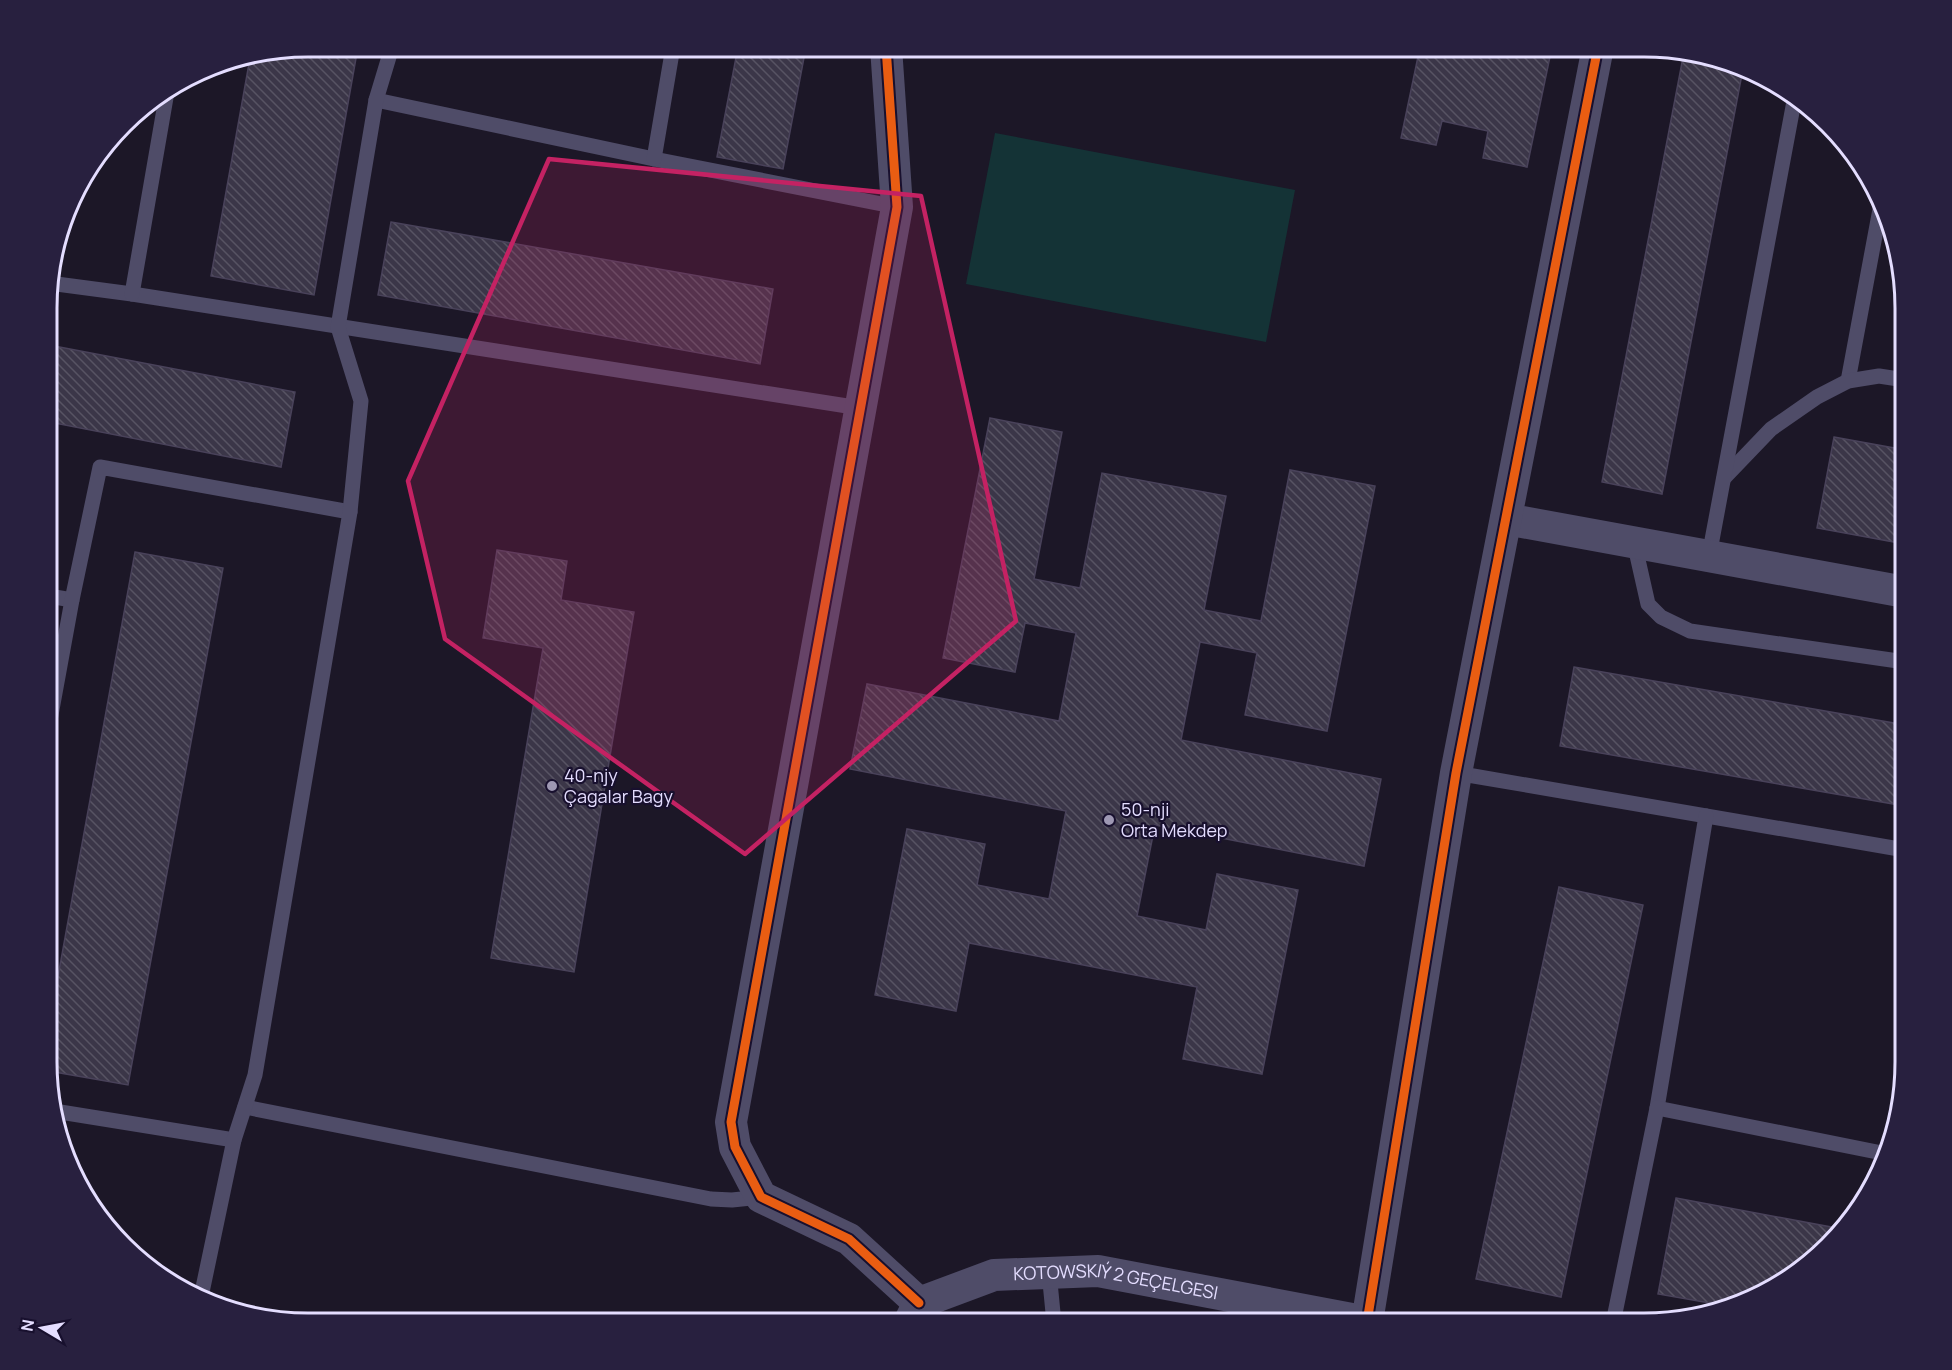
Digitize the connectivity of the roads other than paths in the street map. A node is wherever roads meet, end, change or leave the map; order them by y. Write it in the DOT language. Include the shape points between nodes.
graph roads {
  1 [pos="389,57"];
  2 [pos="671,57"];
  3 [pos="887,57"];
  4 [pos="1596,57"];
  5 [pos="376,100"];
  6 [pos="165,102"];
  7 [pos="1793,106"];
  8 [pos="654,159"];
  9 [pos="897,207"];
  10 [pos="1878,218"];
  11 [pos="58,284"];
  12 [pos="132,294"];
  13 [pos="338,327"];
  14 [pos="1895,378"];
  15 [pos="1848,381"];
  16 [pos="861,408"];
  17 [pos="1724,478"];
  18 [pos="350,512"];
  19 [pos="1506,519"];
  20 [pos="1634,542"];
  21 [pos="1709,556"];
  22 [pos="1895,590"];
  23 [pos="57,597"];
  24 [pos="72,600"];
  25 [pos="1895,661"];
  26 [pos="57,682"];
  27 [pos="1456,773"];
  28 [pos="1706,816"];
  29 [pos="1895,848"];
  30 [pos="245,1107"];
  31 [pos="1657,1108"];
  32 [pos="62,1112"];
  33 [pos="234,1140"];
  34 [pos="1878,1152"];
  35 [pos="761,1197"];
  36 [pos="1049,1272"];
  37 [pos="203,1290"];
  38 [pos="914,1313"];
  39 [pos="1053,1313"];
  40 [pos="1318,1313"];
  41 [pos="1372,1313"];
  42 [pos="1615,1313"];
  1 -- 5 [label="lane"];
  2 -- 8 [label="lane"];
  3 -- 9 [label="street"];
  4 -- 19 [label="street"];
  5 -- 8 [label="lane"];
  5 -- 13 [label="lane"];
  6 -- 12 [label="lane"];
  7 -- 17 [label="lane"];
  8 -- 9 [label="lane"];
  9 -- 16 [label="street"];
  10 -- 15 [label="lane"];
  11 -- 12 [label="lane"];
  12 -- 13 [label="lane"];
  13 -- 16 [label="lane"];
  13 -- 18 [label="lane" via="361,401"];
  14 -- 15 [label="lane" via="1879,376"];
  15 -- 17 [label="lane" via="1771,429"];
  16 -- 35 [label="street" via="731,1122 735,1147"];
  17 -- 21 [label="lane"];
  18 -- 24 [label="lane" via="100,467"];
  18 -- 30 [label="lane" via="255,1075"];
  19 -- 20 [label="street"];
  19 -- 27 [label="street"];
  20 -- 21 [label="street"];
  20 -- 25 [label="lane" via="1648,604 1661,617 1690,631"];
  21 -- 22 [label="street"];
  23 -- 24 [label="lane"];
  24 -- 26 [label="lane"];
  27 -- 28 [label="lane"];
  27 -- 41 [label="street"];
  28 -- 29 [label="lane"];
  28 -- 31 [label="lane"];
  30 -- 33 [label="lane"];
  30 -- 35 [label="lane" via="711,1199"];
  31 -- 34 [label="lane"];
  31 -- 42 [label="lane"];
  32 -- 33 [label="lane"];
  33 -- 37 [label="lane"];
  35 -- 38 [label="street" via="849,1239"];
  36 -- 38 [label="street, KOTOWSKIÝ 2 GEÇELGESI" via="994,1275"];
  36 -- 39 [label="lane"];
  36 -- 40 [label="street, KOTOWSKIÝ 2 GEÇELGESI" via="1098,1271"];
}
